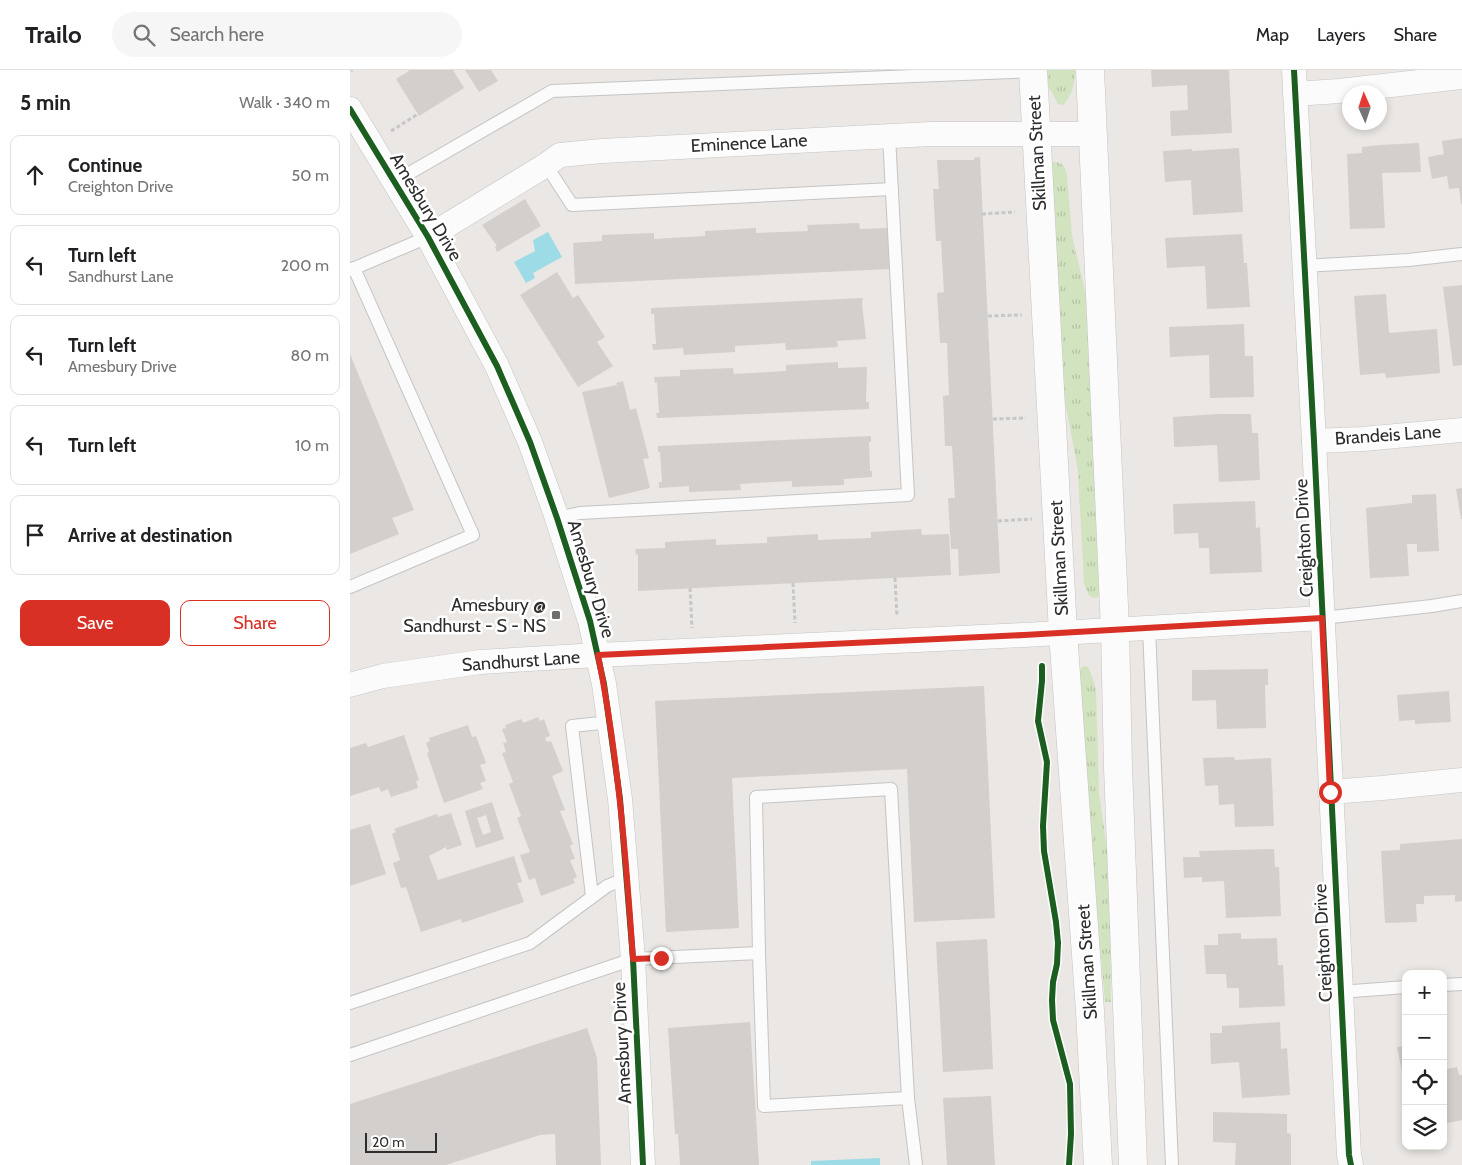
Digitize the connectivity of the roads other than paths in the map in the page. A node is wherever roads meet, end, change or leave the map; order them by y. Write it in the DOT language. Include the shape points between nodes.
graph roads {
  1 [pos="1090,70"];
  2 [pos="1294,70"];
  3 [pos="1033,71"];
  4 [pos="1462,77"];
  5 [pos="1295,94"];
  6 [pos="350,109"];
  7 [pos="1036,133"];
  8 [pos="1093,134"];
  9 [pos="889,136"];
  10 [pos="546,165"];
  11 [pos="394,182"];
  12 [pos="892,189"];
  13 [pos="428,238"];
  14 [pos="1462,254"];
  15 [pos="1304,266"];
  16 [pos="352,269"];
  17 [pos="1462,430"];
  18 [pos="1314,441"];
  19 [pos="556,518"];
  20 [pos="350,587"];
  21 [pos="1462,601"];
  22 [pos="1322,618"];
  23 [pos="1149,628"];
  24 [pos="1115,630"];
  25 [pos="1063,632"];
  26 [pos="598,655"];
  27 [pos="350,685"];
  28 [pos="610,722"];
  29 [pos="1462,780"];
  30 [pos="1330,792"];
  31 [pos="627,878"];
  32 [pos="592,896"];
  33 [pos="759,953"];
  34 [pos="633,959"];
  35 [pos="1462,984"];
  36 [pos="1447,985"];
  37 [pos="1402,987"];
  38 [pos="1340,992"];
  39 [pos="350,1003"];
  40 [pos="350,1056"];
  41 [pos="908,1098"];
  42 [pos="1350,1160"];
  43 [pos="644,1165"];
  44 [pos="916,1165"];
  45 [pos="1098,1165"];
  46 [pos="1133,1165"];
  47 [pos="1172,1165"];
  1 -- 8 [label="main road, Skillman Street"];
  2 -- 5 [label="street, Creighton Drive"];
  3 -- 7 [label="main road, Skillman Street"];
  3 -- 11 [label="lane" via="552,91"];
  4 -- 5 [label="street"];
  5 -- 15 [label="street, Creighton Drive"];
  6 -- 11 [label="street, Amesbury Drive"];
  7 -- 8 [label="street, Eminence Lane"];
  7 -- 9 [label="street, Eminence Lane"];
  7 -- 25 [label="main road, Skillman Street"];
  8 -- 24 [label="main road, Skillman Street"];
  9 -- 10 [label="street, Eminence Lane" via="602,150 560,155"];
  9 -- 12 [label="lane"];
  10 -- 12 [label="lane" via="572,204"];
  10 -- 13 [label="street, Eminence Lane"];
  11 -- 13 [label="street, Amesbury Drive"];
  12 -- 19 [label="lane" via="908,495 580,513"];
  13 -- 16 [label="lane"];
  13 -- 19 [label="street, Amesbury Drive" via="497,366 530,442"];
  14 -- 15 [label="lane"];
  15 -- 18 [label="street, Creighton Drive"];
  16 -- 20 [label="lane" via="473,535"];
  17 -- 18 [label="street, Brandeis Lane"];
  18 -- 22 [label="street, Creighton Drive"];
  19 -- 26 [label="street, Amesbury Drive"];
  21 -- 22 [label="lane"];
  22 -- 23 [label="street, Sandhurst Lane"];
  22 -- 30 [label="street, Creighton Drive"];
  23 -- 24 [label="street, Sandhurst Lane"];
  23 -- 47 [label="lane"];
  24 -- 25 [label="street, Sandhurst Lane"];
  24 -- 46 [label="main road, Skillman Street"];
  25 -- 26 [label="street, Sandhurst Lane"];
  25 -- 45 [label="main road, Skillman Street"];
  26 -- 27 [label="street, Sandhurst Lane" via="480,662 383,676"];
  26 -- 28 [label="street, Amesbury Drive"];
  28 -- 31 [label="street, Amesbury Drive"];
  28 -- 32 [label="lane" via="572,726"];
  29 -- 30 [label="street"];
  30 -- 38 [label="street, Creighton Drive"];
  31 -- 32 [label="lane"];
  31 -- 34 [label="street, Amesbury Drive"];
  32 -- 39 [label="lane" via="530,943"];
  33 -- 34 [label="lane"];
  33 -- 41 [label="lane" via="764,1106"];
  33 -- 41 [label="lane" via="756,797 891,789"];
  34 -- 40 [label="lane"];
  34 -- 43 [label="street, Amesbury Drive"];
  35 -- 36 [label="lane"];
  37 -- 38 [label="lane"];
  38 -- 42 [label="street, Creighton Drive"];
  41 -- 44 [label="lane"];
}
